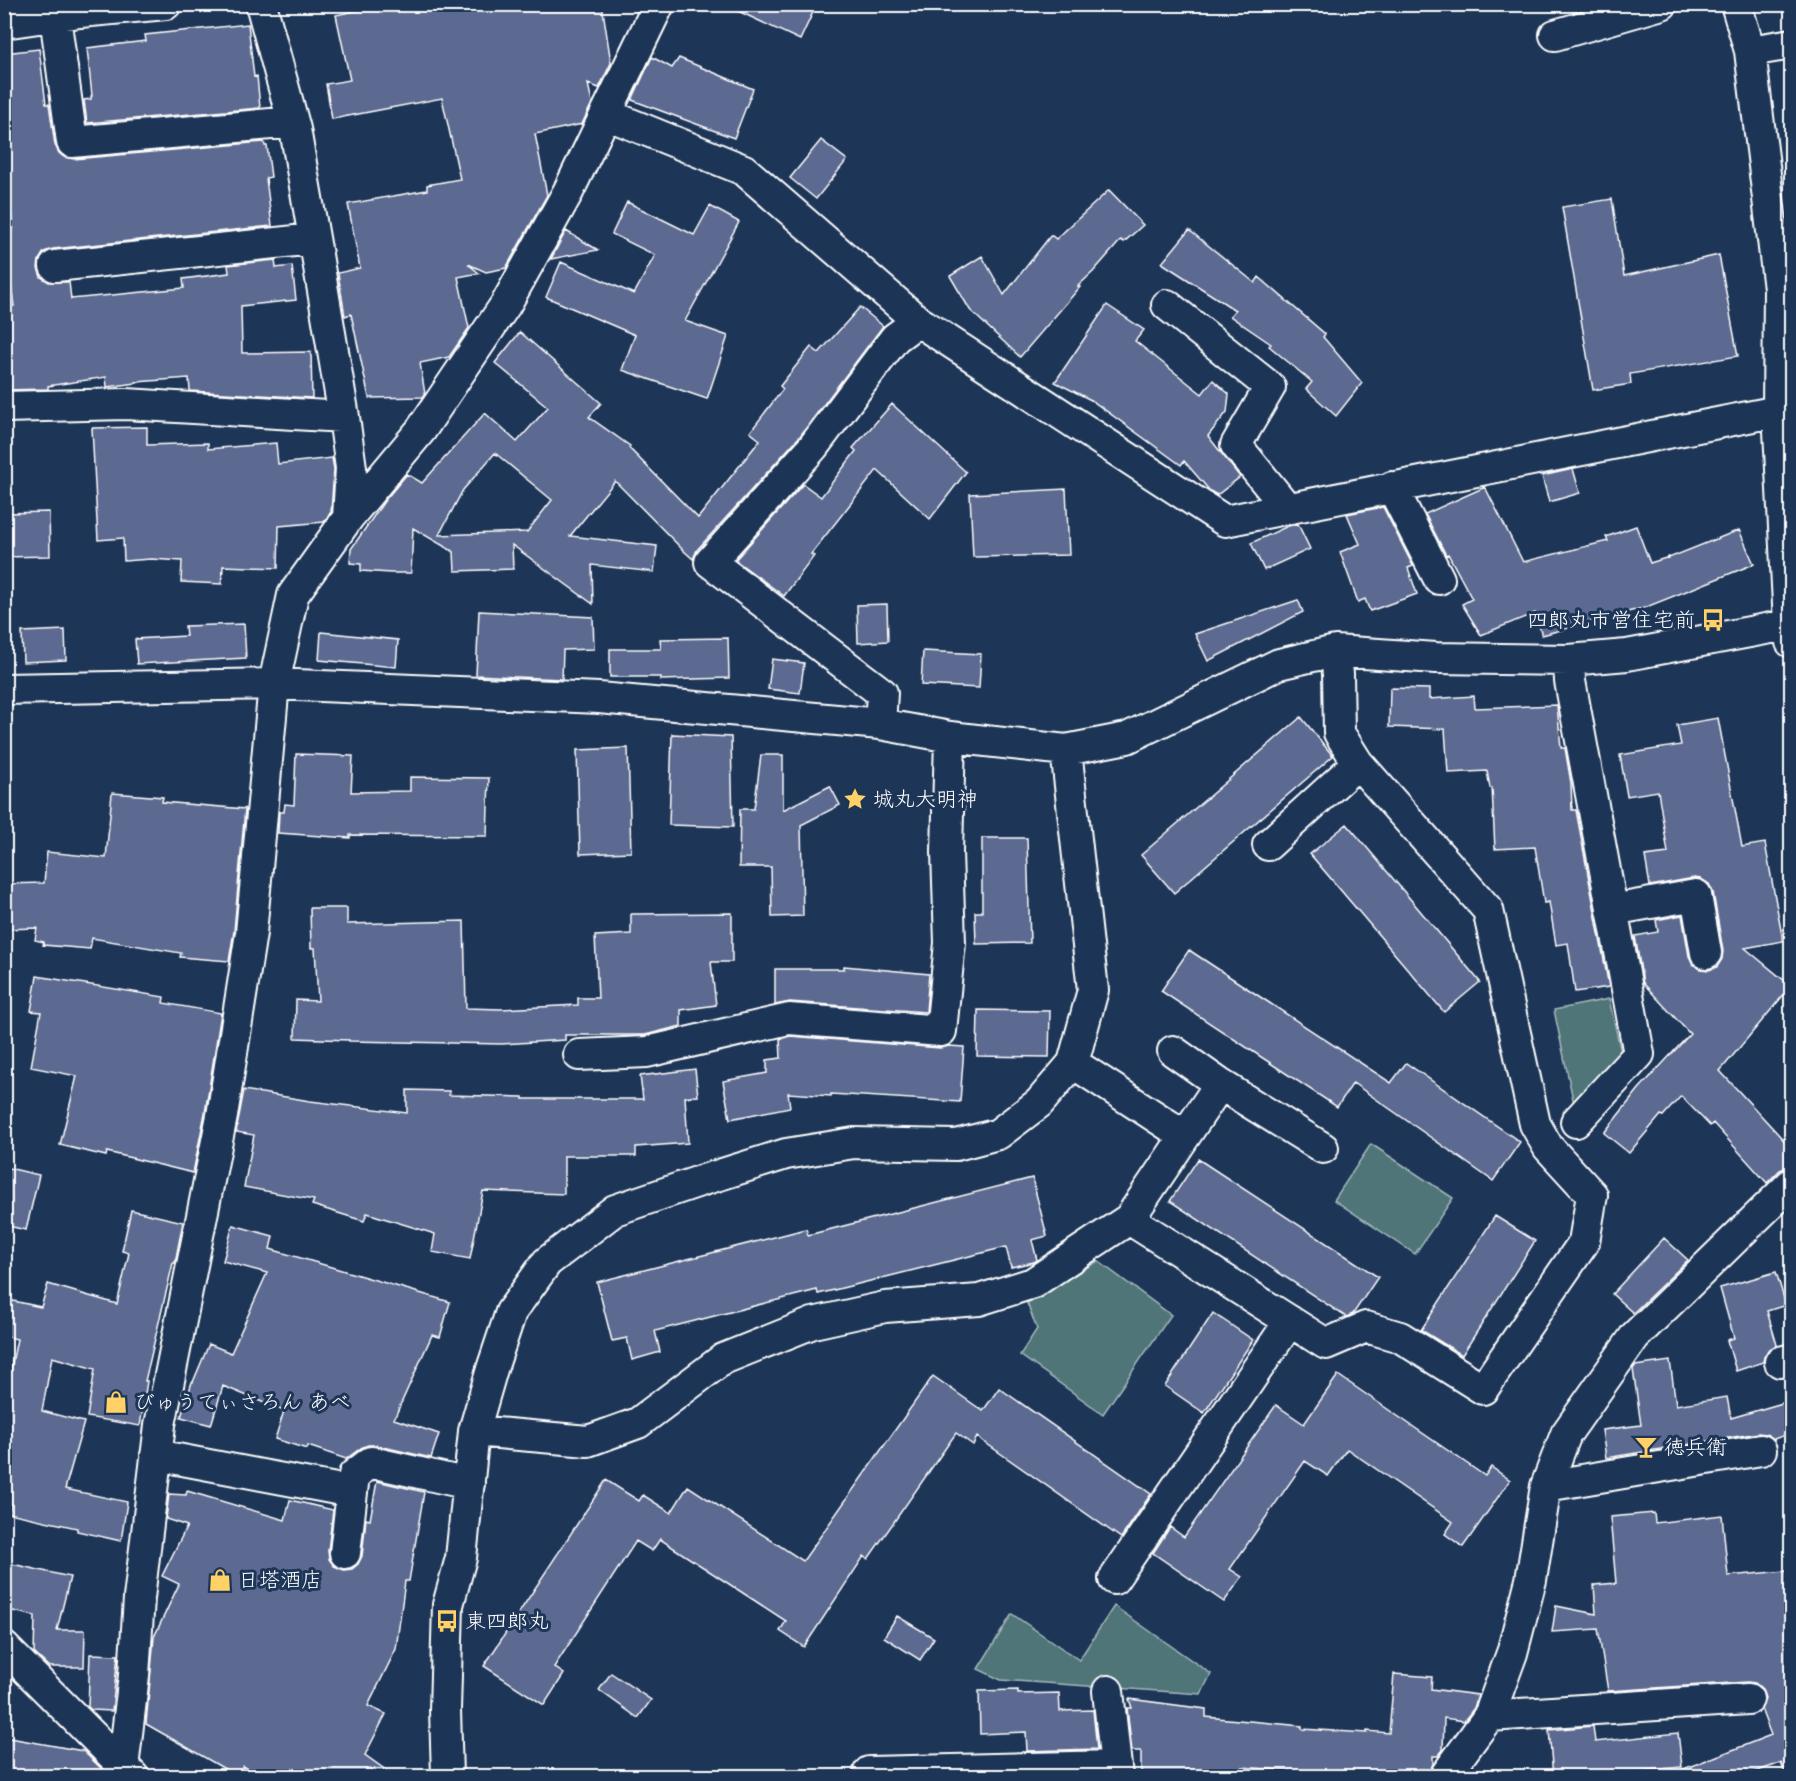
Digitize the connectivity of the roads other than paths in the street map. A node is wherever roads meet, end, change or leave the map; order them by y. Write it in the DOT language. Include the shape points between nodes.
graph roads {
  1 [pos="166,4"];
  2 [pos="261,4"];
  3 [pos="659,4"];
  4 [pos="1662,4"];
  5 [pos="1736,4"];
  6 [pos="55,16"];
  7 [pos="4,22"];
  8 [pos="1555,35"];
  9 [pos="1791,44"];
  10 [pos="1750,51"];
  11 [pos="606,114"];
  12 [pos="293,122"];
  13 [pos="314,239"];
  14 [pos="56,266"];
  15 [pos="1785,288"];
  16 [pos="1167,305"];
  17 [pos="918,321"];
  18 [pos="4,407"];
  19 [pos="1778,411"];
  20 [pos="344,417"];
  21 [pos="1392,487"];
  22 [pos="1287,508"];
  23 [pos="348,518"];
  24 [pos="1439,579"];
  25 [pos="1791,630"];
  26 [pos="1335,651"];
  27 [pos="1569,660"];
  28 [pos="274,684"];
  29 [pos="4,689"];
  30 [pos="880,724"];
  31 [pos="950,737"];
  32 [pos="1066,750"];
  33 [pos="1358,763"];
  34 [pos="1268,845"];
  35 [pos="1611,910"];
  36 [pos="1706,953"];
  37 [pos="1173,1051"];
  38 [pos="579,1054"];
  39 [pos="1074,1063"];
  40 [pos="1220,1084"];
  41 [pos="1576,1122"];
  42 [pos="1185,1136"];
  43 [pos="1323,1148"];
  44 [pos="1791,1183"];
  45 [pos="1129,1219"];
  46 [pos="1290,1321"];
  47 [pos="474,1431"];
  48 [pos="1761,1450"];
  49 [pos="156,1455"];
  50 [pos="469,1484"];
  51 [pos="1546,1486"];
  52 [pos="352,1492"];
  53 [pos="345,1552"];
  54 [pos="1114,1579"];
  55 [pos="4,1647"];
  56 [pos="1108,1691"];
  57 [pos="1748,1699"];
  58 [pos="1489,1716"];
  59 [pos="1117,1771"];
  60 [pos="126,1773"];
  61 [pos="447,1776"];
  62 [pos="869,1776"];
  63 [pos="1445,1776"];
  1 -- 6 [label="street"];
  2 -- 12 [label="street"];
  3 -- 11 [label="street"];
  4 -- 8 [label="street"];
  5 -- 10 [label="street"];
  6 -- 7 [label="street"];
  6 -- 12 [label="street" via="72,142"];
  9 -- 10 [label="street"];
  10 -- 15 [label="street"];
  11 -- 17 [label="street" via="744,170"];
  11 -- 23 [label="street" via="506,304 420,430"];
  12 -- 13 [label="street"];
  13 -- 14 [label="street"];
  13 -- 20 [label="street"];
  15 -- 19 [label="street"];
  16 -- 22 [label="street" via="1270,387 1236,445"];
  17 -- 22 [label="street" via="1225,521"];
  17 -- 30 [label="street" via="895,338 813,447 710,562 882,693"];
  18 -- 20 [label="street" via="126,405"];
  19 -- 21 [label="street"];
  19 -- 25 [label="street"];
  20 -- 23 [label="street" via="351,468"];
  21 -- 22 [label="street"];
  21 -- 24 [label="street"];
  23 -- 28 [label="street" via="293,595"];
  25 -- 27 [label="street"];
  26 -- 27 [label="street" via="1436,658"];
  26 -- 32 [label="street" via="1279,664 1127,738"];
  26 -- 33 [label="street" via="1340,733"];
  27 -- 35 [label="street"];
  28 -- 29 [label="street"];
  28 -- 30 [label="street" via="598,698"];
  28 -- 49 [label="street" via="251,933 222,1116"];
  30 -- 31 [label="street"];
  31 -- 32 [label="street"];
  31 -- 38 [label="street" via="950,943 941,1030 789,1019 647,1052"];
  32 -- 39 [label="street" via="1093,990"];
  33 -- 34 [label="street"];
  33 -- 46 [label="street" via="1488,910 1535,1124 1548,1147 1592,1196 1584,1242 1483,1389 1400,1337 1366,1327 1326,1344"];
  35 -- 36 [label="street" via="1696,895"];
  35 -- 41 [label="street" via="1639,1054"];
  37 -- 40 [label="street"];
  39 -- 42 [label="street"];
  39 -- 47 [label="street" via="1039,1103 998,1134 956,1145 854,1143 786,1154 615,1210 547,1262 511,1312"];
  40 -- 42 [label="street"];
  40 -- 43 [label="street"];
  42 -- 45 [label="street"];
  44 -- 51 [label="street" via="1635,1336 1566,1434"];
  45 -- 46 [label="street"];
  45 -- 47 [label="street" via="1033,1283 980,1300 885,1307 813,1323 723,1359 638,1423 588,1441"];
  46 -- 54 [label="street"];
  47 -- 50 [label="street"];
  48 -- 51 [label="street"];
  49 -- 52 [label="street"];
  49 -- 60 [label="street" via="139,1598"];
  50 -- 52 [label="street" via="371,1462 354,1475"];
  50 -- 61 [label="street" via="461,1558 448,1605"];
  51 -- 58 [label="street" via="1531,1580 1512,1653"];
  52 -- 53 [label="street"];
  55 -- 60 [label="street"];
  56 -- 59 [label="street"];
  57 -- 58 [label="street"];
  58 -- 63 [label="street"];
  59 -- 62 [label="street" via="869,1772"];
}
